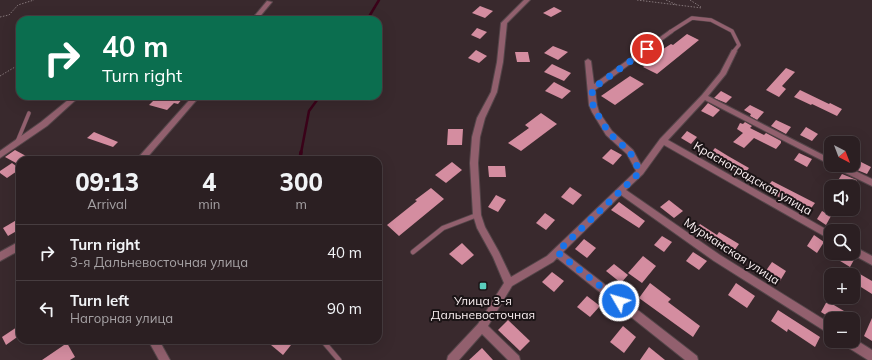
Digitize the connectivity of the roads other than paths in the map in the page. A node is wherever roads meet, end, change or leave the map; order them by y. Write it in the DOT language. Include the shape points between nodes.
graph roads {
  1 [pos="527,0"];
  2 [pos="269,2"];
  3 [pos="257,16"];
  4 [pos="670,32"];
  5 [pos="734,51"];
  6 [pos="588,61"];
  7 [pos="592,89"];
  8 [pos="704,97"];
  9 [pos="72,100"];
  10 [pos="194,100"];
  11 [pos="29,113"];
  12 [pos="663,141"];
  13 [pos="16,144"];
  14 [pos="0,155"];
  15 [pos="144,156"];
  16 [pos="824,158"];
  17 [pos="640,172"];
  18 [pos="850,172"];
  19 [pos="872,183"];
  20 [pos="621,191"];
  21 [pos="477,215"];
  22 [pos="824,232"];
  23 [pos="16,247"];
  24 [pos="413,252"];
  25 [pos="557,252"];
  26 [pos="860,254"];
  27 [pos="0,257"];
  28 [pos="872,261"];
  29 [pos="509,283"];
  30 [pos="824,326"];
  31 [pos="482,327"];
  32 [pos="155,344"];
  33 [pos="325,344"];
  34 [pos="859,348"];
  35 [pos="872,356"];
  36 [pos="165,360"];
  37 [pos="339,360"];
  38 [pos="452,360"];
  39 [pos="515,360"];
  40 [pos="694,360"];
  1 -- 21 [label="street" via="504,23 494,92 481,118 476,137 474,163"];
  2 -- 3 [label="street"];
  4 -- 5 [label="lane" via="692,18 711,20 732,31 739,45"];
  4 -- 7 [label="street"];
  5 -- 8 [label="street" via="723,74"];
  6 -- 7 [label="street"];
  7 -- 17 [label="street" via="596,112 609,133 630,152"];
  8 -- 12 [label="street"];
  8 -- 16 [label="street"];
  9 -- 13 [label="street"];
  10 -- 15 [label="street"];
  11 -- 13 [label="lane"];
  12 -- 17 [label="street"];
  12 -- 22 [label="street, Красноградская улица"];
  13 -- 14 [label="street"];
  17 -- 20 [label="street"];
  18 -- 19 [label="street"];
  20 -- 25 [label="street"];
  20 -- 30 [label="street, Мурманская улица" via="717,258"];
  21 -- 24 [label="lane" via="443,228"];
  21 -- 29 [label="street"];
  23 -- 27 [label="street"];
  25 -- 29 [label="street" via="550,259"];
  25 -- 40 [label="street"];
  26 -- 28 [label="street"];
  29 -- 31 [label="street"];
  31 -- 38 [label="street"];
  31 -- 39 [label="street"];
  32 -- 36 [label="street"];
  33 -- 37 [label="lane"];
  34 -- 35 [label="street"];
}
